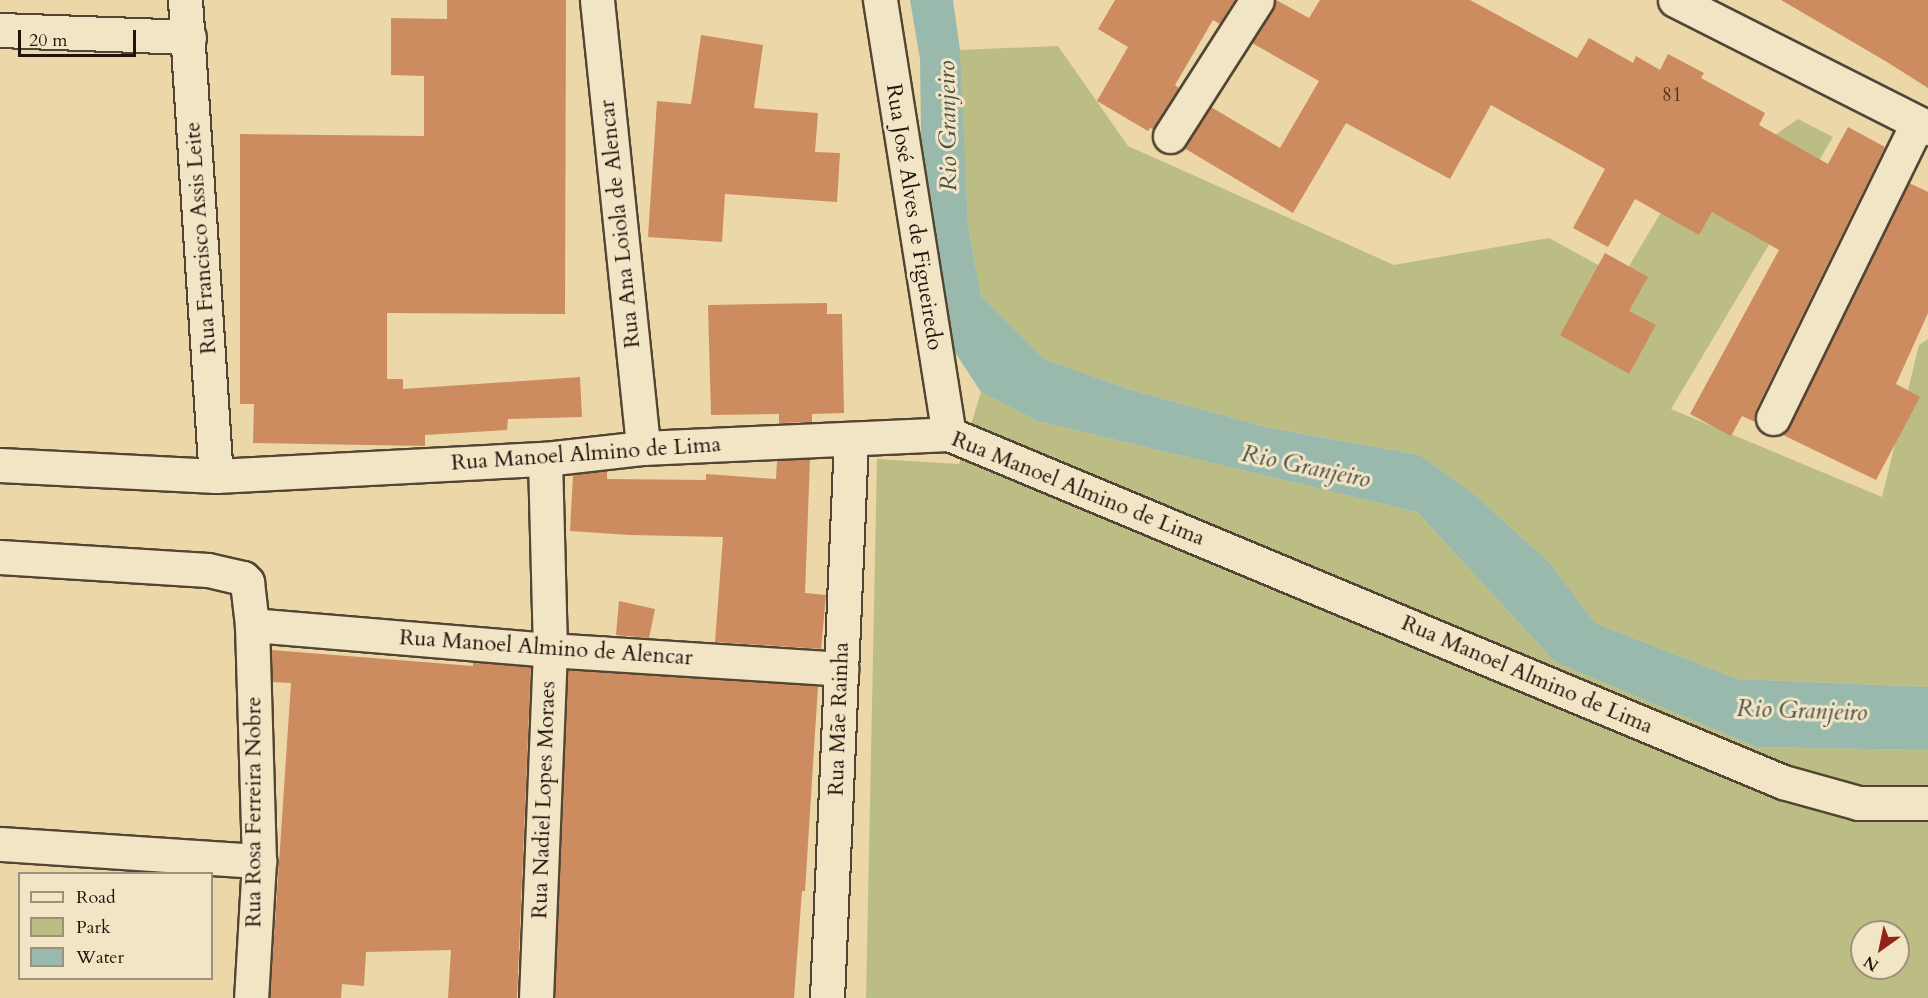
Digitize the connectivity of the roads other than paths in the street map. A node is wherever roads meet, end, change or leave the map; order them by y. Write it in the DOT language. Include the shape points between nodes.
graph roads {
  1 [pos="185,0"];
  2 [pos="597,0"];
  3 [pos="880,0"];
  4 [pos="1257,0"];
  5 [pos="1675,0"];
  6 [pos="1714,0"];
  7 [pos="0,30"];
  8 [pos="189,37"];
  9 [pos="1751,37"];
  10 [pos="1922,126"];
  11 [pos="1170,136"];
  12 [pos="1773,418"];
  13 [pos="950,434"];
  14 [pos="850,440"];
  15 [pos="643,448"];
  16 [pos="545,459"];
  17 [pos="0,465"];
  18 [pos="216,476"];
  19 [pos="0,557"];
  20 [pos="252,625"];
  21 [pos="550,650"];
  22 [pos="841,669"];
  23 [pos="1928,803"];
  24 [pos="0,844"];
  25 [pos="259,861"];
  26 [pos="251,998"];
  27 [pos="536,998"];
  28 [pos="827,998"];
  1 -- 8 [label="street, Rua Francisco Assis Leite"];
  2 -- 15 [label="street, Rua Ana Loiola de Alencar"];
  3 -- 13 [label="street, Rua José Alves de Figueiredo"];
  4 -- 11 [label="street"];
  5 -- 9 [label="street"];
  6 -- 9 [label="street"];
  7 -- 8 [label="street"];
  8 -- 18 [label="street, Rua Francisco Assis Leite"];
  9 -- 10 [label="street"];
  10 -- 12 [label="street"];
  13 -- 14 [label="street, Rua Manoel Almino de Lima"];
  13 -- 23 [label="street, Rua Manoel Almino de Lima" via="1783,782 1858,803"];
  14 -- 15 [label="street, Rua Manoel Almino de Lima"];
  14 -- 22 [label="street, Rua Mãe Rainha"];
  15 -- 16 [label="street, Rua Manoel Almino de Lima"];
  16 -- 18 [label="street, Rua Manoel Almino de Lima"];
  16 -- 21 [label="street, Rua Nadiel Lopes Moraes"];
  17 -- 18 [label="street, Rua Manoel Almino de Lima"];
  19 -- 20 [label="street" via="208,570 243,578 250,586"];
  20 -- 21 [label="street, Rua Manoel Almino de Alencar"];
  20 -- 25 [label="street, Rua Rosa Ferreira Nobre"];
  21 -- 22 [label="street, Rua Manoel Almino de Alencar"];
  21 -- 27 [label="street, Rua Nadiel Lopes Moraes"];
  22 -- 28 [label="street, Rua Mãe Rainha"];
  24 -- 25 [label="street"];
  25 -- 26 [label="street, Rua Rosa Ferreira Nobre"];
}
